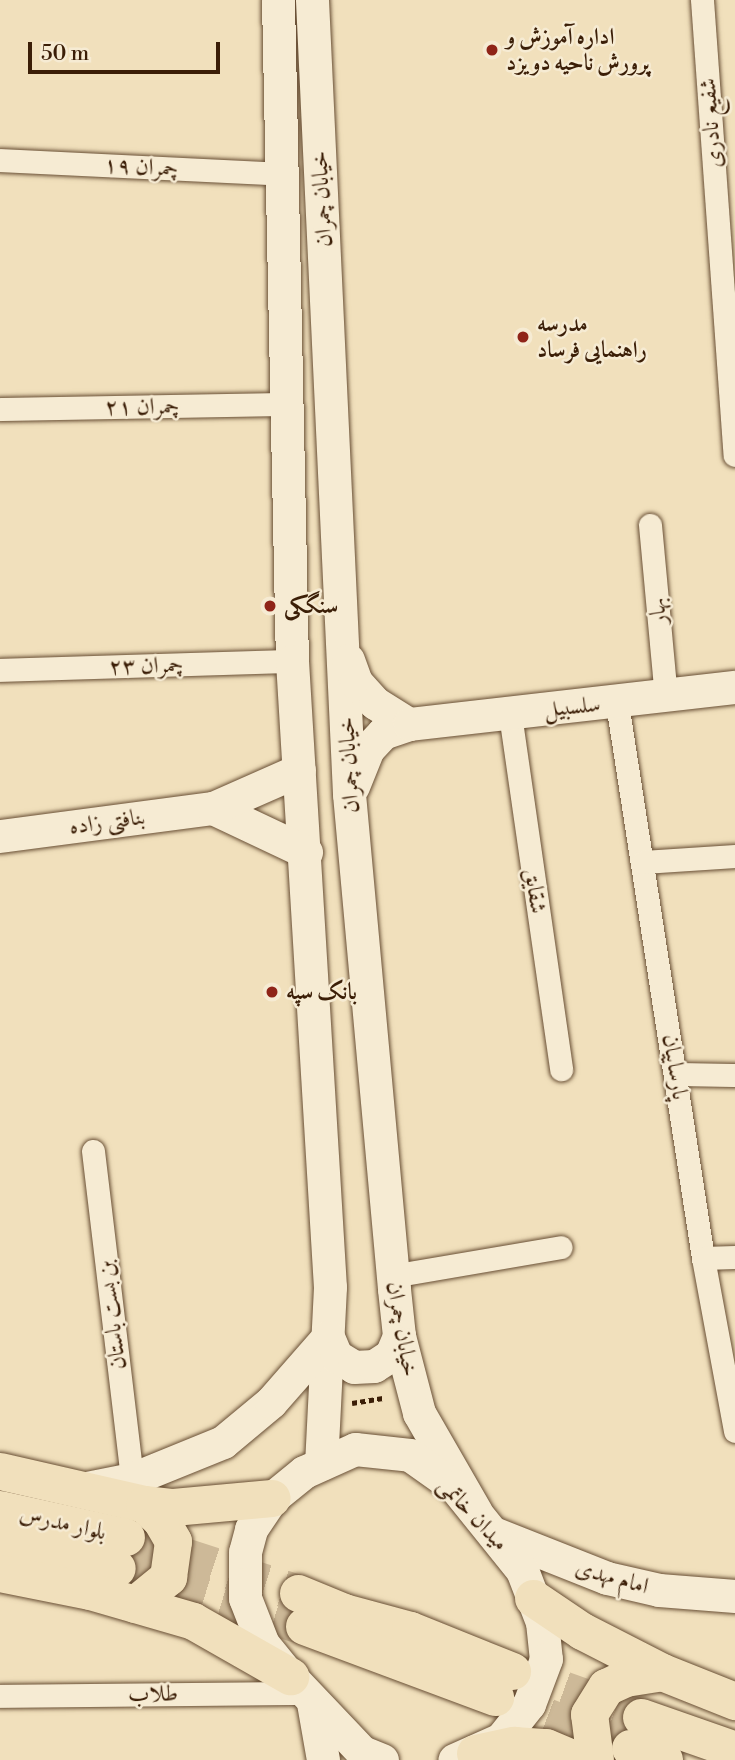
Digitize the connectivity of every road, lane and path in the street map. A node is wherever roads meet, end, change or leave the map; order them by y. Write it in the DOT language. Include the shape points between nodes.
graph roads {
  1 [pos="261,0"];
  2 [pos="278,0"];
  3 [pos="312,0"];
  4 [pos="328,0"];
  5 [pos="702,0"];
  6 [pos="281,42"];
  7 [pos="314,42"];
  8 [pos="0,160"];
  9 [pos="283,174"];
  10 [pos="321,175"];
  11 [pos="285,404"];
  12 [pos="0,409"];
  13 [pos="735,455"];
  14 [pos="650,525"];
  15 [pos="344,649"];
  16 [pos="292,662"];
  17 [pos="0,670"];
  18 [pos="735,687"];
  19 [pos="666,697"];
  20 [pos="617,703"];
  21 [pos="510,713"];
  22 [pos="409,724"];
  23 [pos="299,770"];
  24 [pos="349,794"];
  25 [pos="213,808"];
  26 [pos="0,836"];
  27 [pos="306,852"];
  28 [pos="735,856"];
  29 [pos="643,862"];
  30 [pos="561,1069"];
  31 [pos="676,1074"];
  32 [pos="735,1075"];
  33 [pos="93,1151"];
  34 [pos="561,1247"];
  35 [pos="735,1257"];
  36 [pos="703,1258"];
  37 [pos="393,1276"];
  38 [pos="399,1336"];
  39 [pos="328,1337"];
  40 [pos="734,1427"];
  41 [pos="321,1464"];
  42 [pos="0,1471"];
  43 [pos="138,1492"];
  44 [pos="272,1498"];
  45 [pos="0,1509"];
  46 [pos="486,1523"];
  47 [pos="0,1540"];
  48 [pos="0,1573"];
  49 [pos="735,1596"];
  50 [pos="533,1598"];
  51 [pos="135,1604"];
  52 [pos="301,1610"];
  53 [pos="662,1672"];
  54 [pos="503,1684"];
  55 [pos="303,1690"];
  56 [pos="0,1696"];
  57 [pos="735,1701"];
  58 [pos="735,1751"];
  59 [pos="464,1757"];
  60 [pos="323,1760"];
  61 [pos="382,1760"];
  62 [pos="577,1760"];
  63 [pos="595,1760"];
  64 [pos="664,1760"];
  1 -- 6 [label="main road"];
  2 -- 6 [label="main road, خیابان چمران"];
  3 -- 7 [label="main road, خیابان چمران"];
  4 -- 7 [label="main road"];
  5 -- 13 [label="street, شفیع نادری"];
  6 -- 9 [label="main road, خیابان چمران"];
  7 -- 10 [label="main road, خیابان چمران"];
  8 -- 9 [label="street, چمران ۱۹"];
  9 -- 10 [label="main road"];
  9 -- 11 [label="main road, خیابان چمران"];
  10 -- 15 [label="main road, خیابان چمران"];
  11 -- 12 [label="street, چمران ۲۱"];
  11 -- 16 [label="main road, خیابان چمران"];
  14 -- 19 [label="street, بهار"];
  15 -- 22 [label="main road" via="356,682 375,703"];
  15 -- 24 [label="main road, خیابان چمران"];
  16 -- 17 [label="street, چمران ۲۳"];
  16 -- 23 [label="main road, خیابان چمران"];
  18 -- 19 [label="main road, سلسبیل"];
  19 -- 20 [label="main road, سلسبیل"];
  20 -- 21 [label="main road, سلسبیل"];
  20 -- 29 [label="street, پارساییان"];
  21 -- 22 [label="main road, سلسبیل"];
  21 -- 30 [label="street, شقایق"];
  22 -- 24 [label="main road, سلسبیل" via="383,733 368,749"];
  23 -- 25 [label="main road, بنافتی زاده"];
  23 -- 27 [label="main road, خیابان چمران"];
  24 -- 37 [label="main road, خیابان چمران"];
  25 -- 26 [label="main road, بنافتی زاده"];
  25 -- 27 [label="main road"];
  27 -- 39 [label="main road, خیابان چمران" via="319,1163 330,1287"];
  28 -- 29 [label="street"];
  29 -- 31 [label="street, پارساییان"];
  31 -- 32 [label="street"];
  31 -- 36 [label="street, پارساییان"];
  33 -- 43 [label="street, بن بست باستان"];
  34 -- 37 [label="street"];
  35 -- 36 [label="street"];
  36 -- 40 [label="street, پارساییان"];
  37 -- 38 [label="main road, خیابان چمران"];
  38 -- 39 [label="main road" via="391,1355 374,1367 354,1367 336,1356"];
  38 -- 46 [label="main road, خیابان چمران" via="419,1413"];
  39 -- 41 [label="main road, خیابان چمران"];
  39 -- 43 [label="main road" via="271,1402 223,1442"];
  41 -- 44 [label="main road, میدان خاتمی"];
  41 -- 46 [label="main road, میدان خاتمی" via="355,1448 410,1455 455,1487"];
  42 -- 43 [label="main road" via="79,1490"];
  43 -- 44 [label="main road" via="173,1507"];
  43 -- 51 [label="main road" via="173,1541 168,1577"];
  44 -- 55 [label="main road, میدان خاتمی" via="248,1540 245,1598 263,1644"];
  45 -- 47 [label="main road, بلوار مدرس" via="122,1553"];
  46 -- 49 [label="main road, امام مهدی" via="607,1578 659,1590"];
  46 -- 50 [label="main road, میدان خاتمی" via="522,1570"];
  48 -- 51 [label="main road"];
  50 -- 53 [label="main road" via="582,1632"];
  50 -- 59 [label="main road, میدان خاتمی" via="542,1622 546,1659 529,1704 501,1740"];
  51 -- 55 [label="main road" via="193,1621"];
  52 -- 54 [label="main road"];
  53 -- 57 [label="main road"];
  53 -- 63 [label="main road" via="625,1678 606,1687 589,1714"];
  55 -- 56 [label="street, طلاب"];
  55 -- 60 [label="main road"];
  55 -- 61 [label="main road, میدان خاتمی" via="362,1752"];
  58 -- 64 [label="main road" via="635,1732"];
  59 -- 62 [label="main road" via="514,1745 545,1746"];
}
